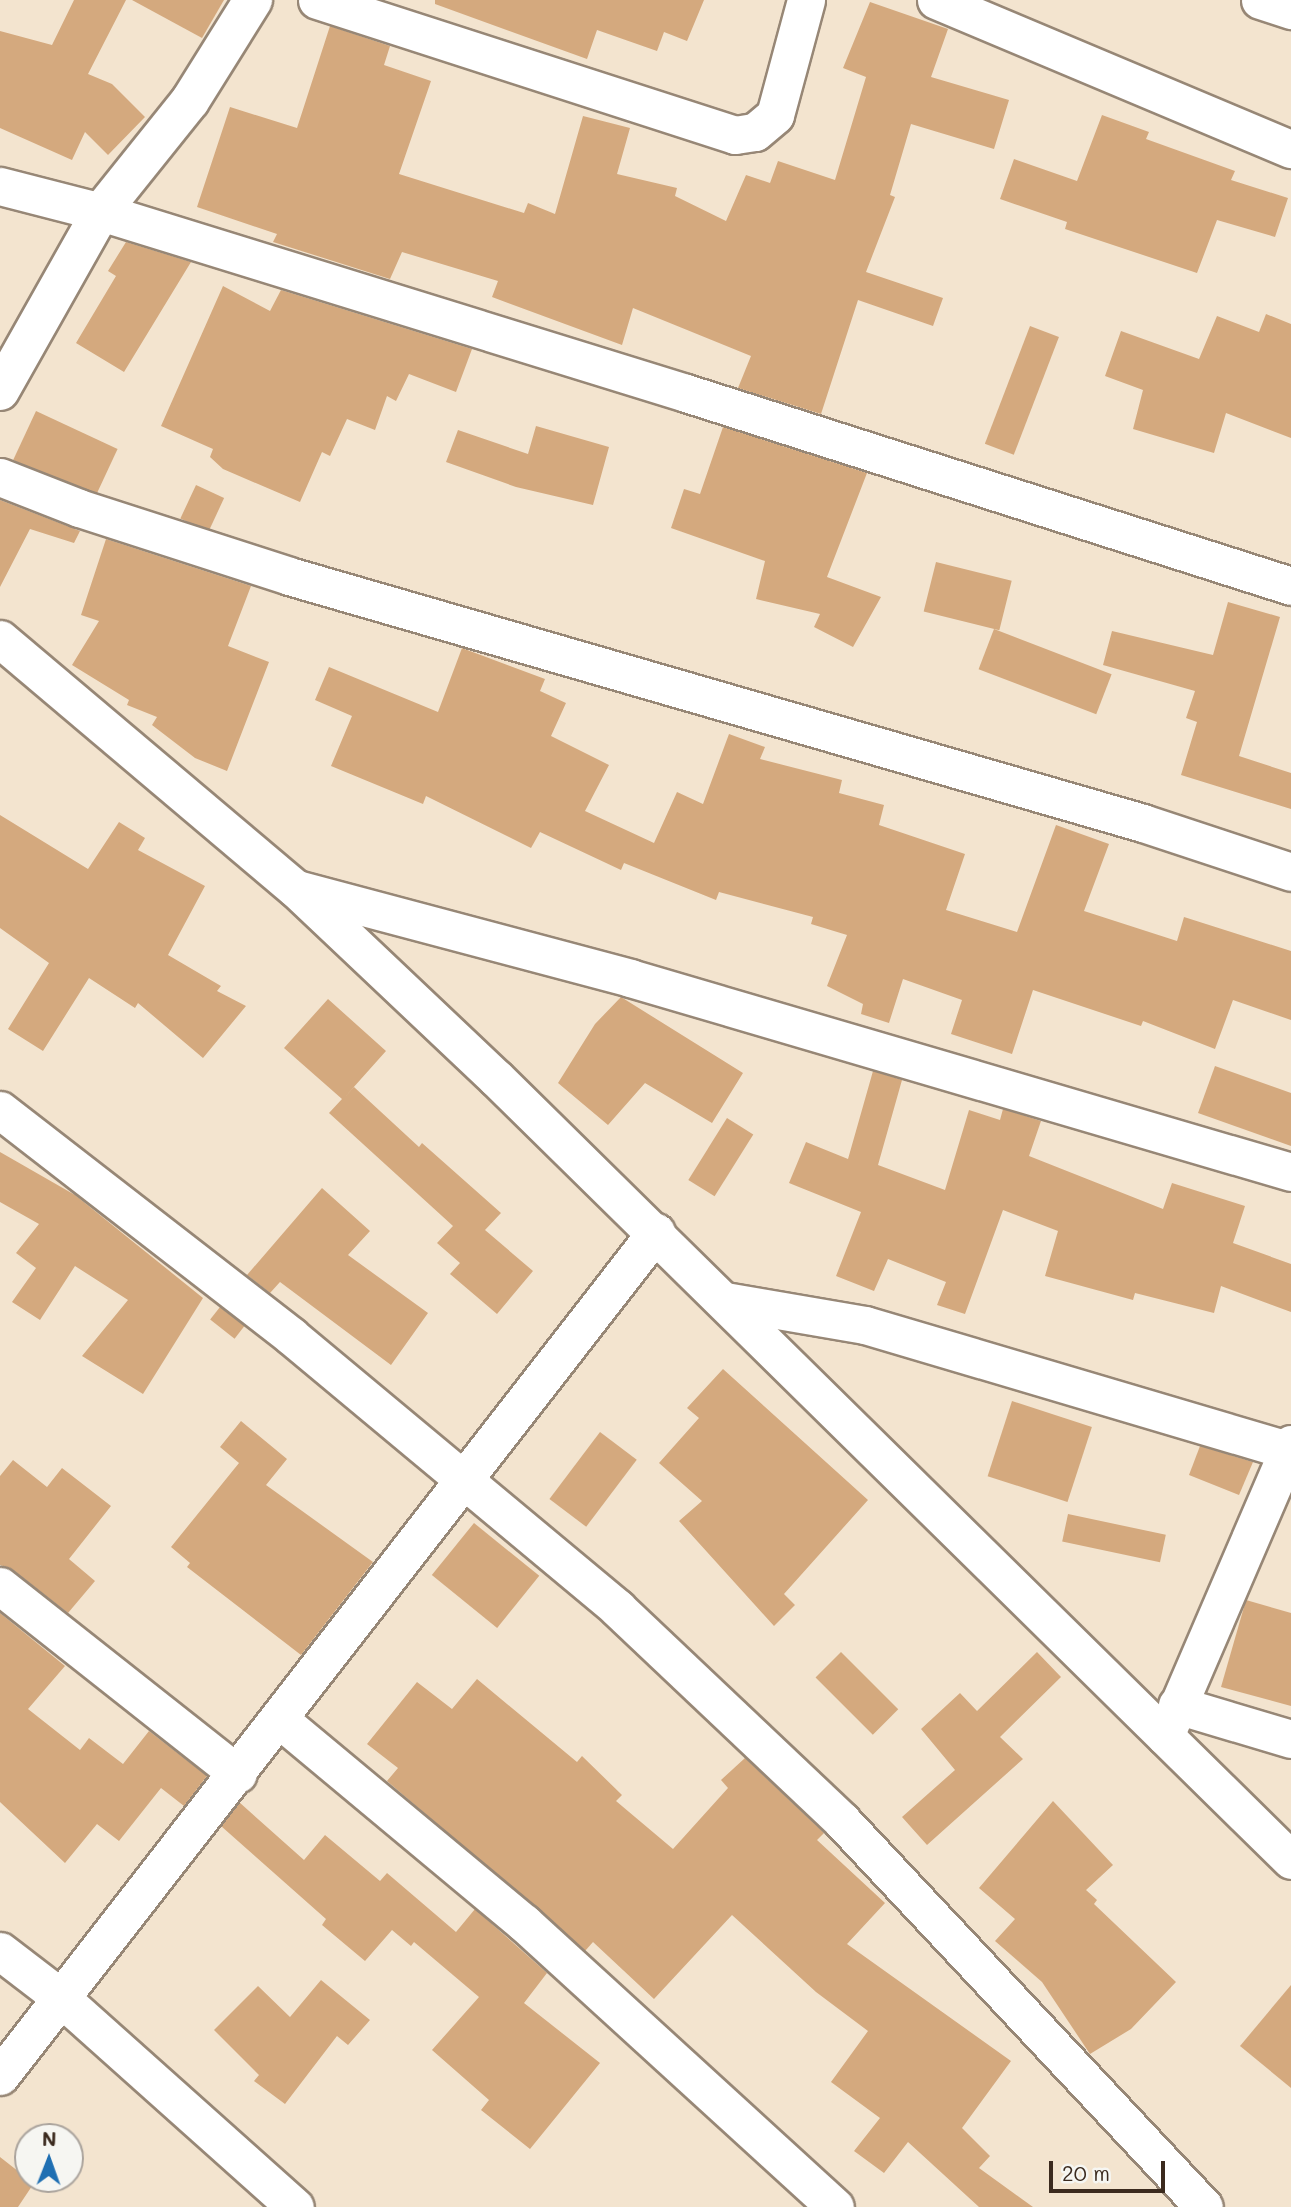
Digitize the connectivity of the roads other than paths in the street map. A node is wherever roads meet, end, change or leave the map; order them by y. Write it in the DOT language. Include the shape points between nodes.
graph roads {
  1 [pos="253,0"];
  2 [pos="317,0"];
  3 [pos="806,0"];
  4 [pos="936,0"];
  5 [pos="1259,0"];
  6 [pos="1291,10"];
  7 [pos="1291,149"];
  8 [pos="0,186"];
  9 [pos="101,212"];
  10 [pos="0,391"];
  11 [pos="0,477"];
  12 [pos="1291,586"];
  13 [pos="0,639"];
  14 [pos="1291,872"];
  15 [pos="295,888"];
  16 [pos="0,1110"];
  17 [pos="1291,1172"];
  18 [pos="656,1232"];
  19 [pos="725,1301"];
  20 [pos="1290,1448"];
  21 [pos="466,1480"];
  22 [pos="0,1586"];
  23 [pos="279,1719"];
  24 [pos="1171,1721"];
  25 [pos="1291,1739"];
  26 [pos="238,1774"];
  27 [pos="1291,1860"];
  28 [pos="0,1951"];
  29 [pos="60,1997"];
  30 [pos="0,2076"];
  31 [pos="295,2207"];
  32 [pos="835,2207"];
  33 [pos="1204,2207"];
  1 -- 9 [label="street" via="190,101"];
  2 -- 3 [label="street" via="735,135 755,132 775,115"];
  4 -- 7 [label="street"];
  5 -- 6 [label="street"];
  8 -- 9 [label="street"];
  9 -- 10 [label="street"];
  9 -- 12 [label="street"];
  11 -- 14 [label="street" via="79,508 289,576 1143,824"];
  13 -- 15 [label="street"];
  15 -- 17 [label="street" via="670,989"];
  15 -- 18 [label="street"];
  16 -- 21 [label="street" via="291,1336"];
  18 -- 19 [label="street"];
  18 -- 21 [label="street"];
  19 -- 20 [label="street" via="865,1325"];
  19 -- 24 [label="street"];
  20 -- 24 [label="street"];
  21 -- 23 [label="street"];
  21 -- 33 [label="street" via="617,1608 842,1821"];
  22 -- 26 [label="street"];
  23 -- 26 [label="street"];
  23 -- 32 [label="street" via="524,1923"];
  24 -- 25 [label="street"];
  24 -- 27 [label="street"];
  26 -- 29 [label="street"];
  28 -- 29 [label="street"];
  29 -- 30 [label="street"];
  29 -- 31 [label="street"];
}
